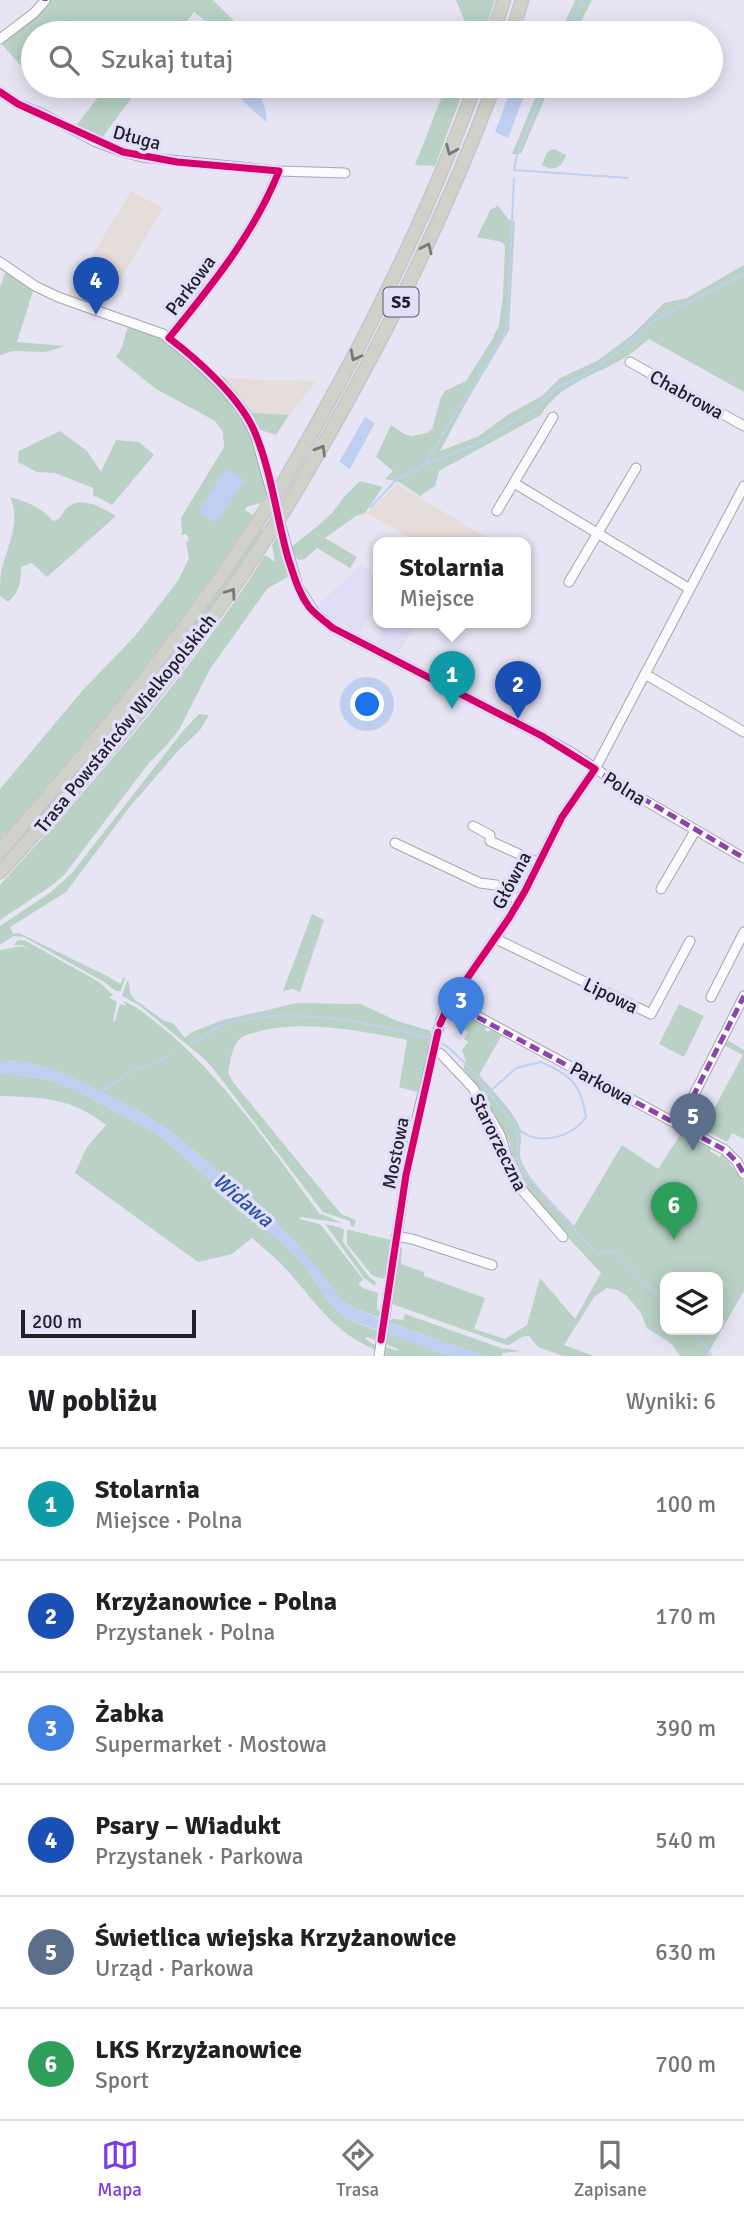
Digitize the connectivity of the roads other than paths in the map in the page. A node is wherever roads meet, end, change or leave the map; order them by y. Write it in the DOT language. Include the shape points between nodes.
graph roads {
  1 [pos="504,0"];
  2 [pos="522,0"];
  3 [pos="45,1"];
  4 [pos="24,21"];
  5 [pos="497,21"];
  6 [pos="516,21"];
  7 [pos="21,23"];
  8 [pos="0,39"];
  9 [pos="0,92"];
  10 [pos="470,98"];
  11 [pos="489,98"];
  12 [pos="278,171"];
  13 [pos="345,173"];
  14 [pos="0,262"];
  15 [pos="169,338"];
  16 [pos="629,362"];
  17 [pos="553,417"];
  18 [pos="744,426"];
  19 [pos="636,468"];
  20 [pos="514,483"];
  21 [pos="744,486"];
  22 [pos="497,511"];
  23 [pos="598,533"];
  24 [pos="289,558"];
  25 [pos="569,582"];
  26 [pos="690,589"];
  27 [pos="645,674"];
  28 [pos="744,732"];
  29 [pos="595,769"];
  30 [pos="473,826"];
  31 [pos="695,831"];
  32 [pos="396,843"];
  33 [pos="0,851"];
  34 [pos="744,858"];
  35 [pos="539,863"];
  36 [pos="0,872"];
  37 [pos="662,889"];
  38 [pos="519,901"];
  39 [pos="744,932"];
  40 [pos="496,939"];
  41 [pos="690,941"];
  42 [pos="744,996"];
  43 [pos="711,997"];
  44 [pos="451,1002"];
  45 [pos="434,1047"];
  46 [pos="678,1125"];
  47 [pos="744,1174"];
  48 [pos="396,1236"];
  49 [pos="563,1237"];
  50 [pos="492,1265"];
  51 [pos="379,1356"];
  1 -- 5 [label="highway"];
  2 -- 6 [label="highway"];
  3 -- 4 [label="street"];
  7 -- 8 [label="street"];
  9 -- 12 [label="street, Długa" via="123,152"];
  10 -- 33 [label="highway, Trasa Powstańców Wielkopolskich / S5, one-way, bridge" via="392,282 280,488 225,573 143,682"];
  36 -- 11 [label="highway, Trasa Powstańców Wielkopolskich / S5, one-way, bridge" via="146,705 212,620 286,508 406,293"];
  12 -- 13 [label="street, Długa"];
  12 -- 15 [label="street, Parkowa" via="242,242"];
  14 -- 15 [label="street, Parkowa" via="58,298"];
  15 -- 24 [label="street, Parkowa" via="220,384 251,425"];
  16 -- 18 [label="street, Chabrowa"];
  17 -- 20 [label="street"];
  19 -- 23 [label="street"];
  20 -- 22 [label="street"];
  20 -- 23 [label="street"];
  21 -- 26 [label="street, Główna"];
  23 -- 25 [label="street"];
  23 -- 26 [label="street"];
  24 -- 29 [label="street, Polna" via="304,599 333,628 542,736"];
  26 -- 27 [label="street, Główna"];
  27 -- 28 [label="street"];
  27 -- 29 [label="street, Główna"];
  29 -- 31 [label="street, Polna"];
  29 -- 35 [label="street, Główna" via="562,817"];
  30 -- 35 [label="street" via="490,835 491,841"];
  31 -- 34 [label="street, Polna"];
  31 -- 37 [label="street"];
  32 -- 38 [label="street, Główna" via="480,883 496,885"];
  35 -- 38 [label="street, Główna"];
  38 -- 40 [label="street, Główna"];
  39 -- 43 [label="street"];
  40 -- 41 [label="street, Lipowa" via="651,1014"];
  40 -- 44 [label="street, Główna"];
  42 -- 46 [label="street"];
  44 -- 45 [label="street, Mostowa"];
  44 -- 46 [label="street, Parkowa"];
  45 -- 48 [label="street, Mostowa"];
  45 -- 49 [label="street, Starorzeczna" via="473,1088 500,1135 522,1190"];
  46 -- 47 [label="street, Parkowa" via="726,1150"];
  48 -- 50 [label="street"];
  48 -- 51 [label="street, Mostowa"];
}
